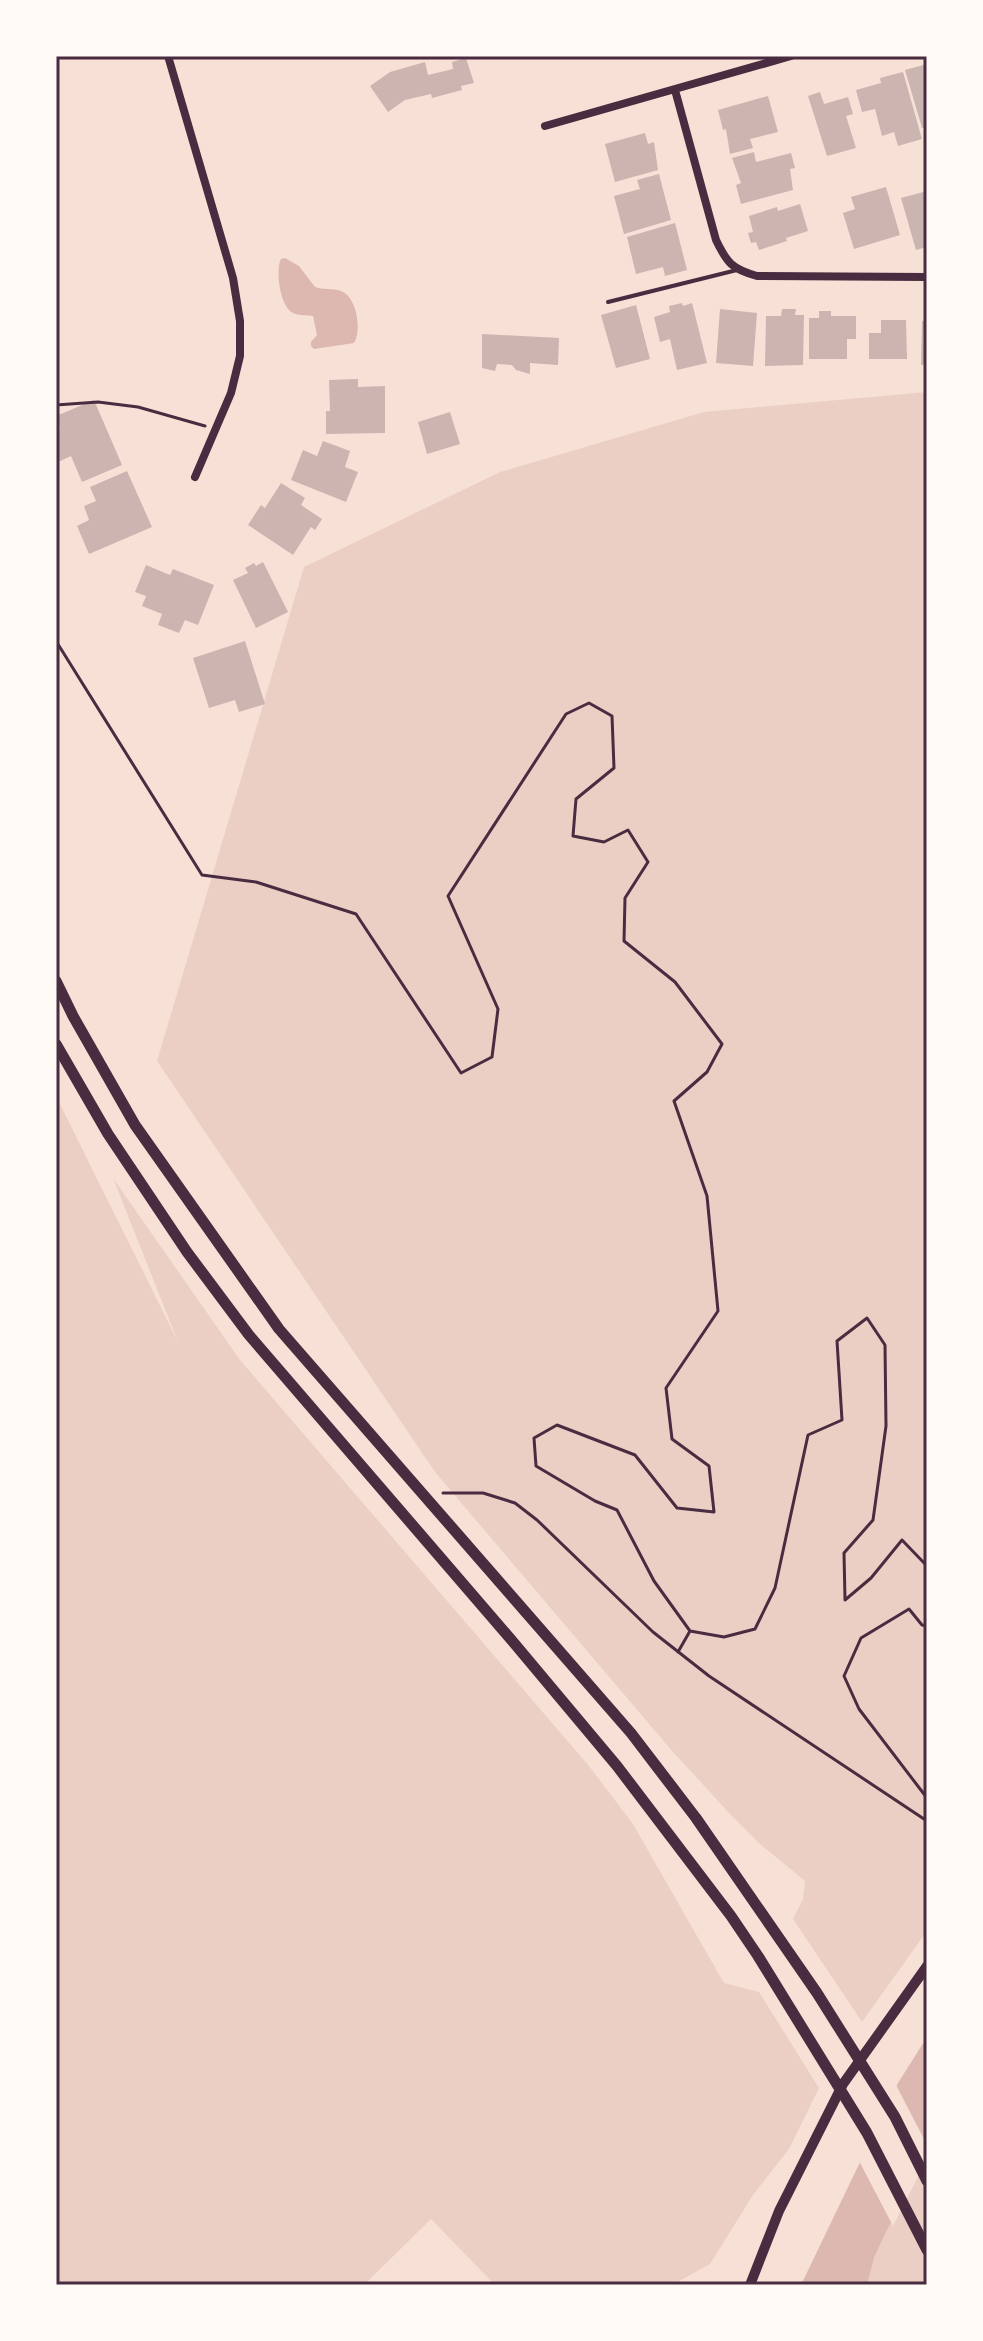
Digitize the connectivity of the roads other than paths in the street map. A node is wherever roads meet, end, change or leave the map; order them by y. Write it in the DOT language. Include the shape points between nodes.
graph roads {
  1 [pos="168,56"];
  2 [pos="751,56"];
  3 [pos="791,56"];
  4 [pos="754,67"];
  5 [pos="675,90"];
  6 [pos="545,126"];
  7 [pos="737,270"];
  8 [pos="927,277"];
  9 [pos="608,302"];
  10 [pos="195,477"];
  11 [pos="56,981"];
  12 [pos="56,1044"];
  13 [pos="927,1966"];
  14 [pos="927,2181"];
  15 [pos="927,2250"];
  16 [pos="750,2285"];
  1 -- 10 [label="street" via="233,278 240,321 240,356 231,393"];
  2 -- 4 [label="street"];
  3 -- 4 [label="street"];
  4 -- 5 [label="street"];
  5 -- 6 [label="street"];
  5 -- 7 [label="street" via="716,240"];
  7 -- 8 [label="street" via="757,276"];
  7 -- 9 [label="lane"];
  11 -- 14 [label="main road" via="135,1125 279,1329 631,1733 696,1818 817,1993 895,2117"];
  12 -- 15 [label="main road" via="117,1147 249,1335 617,1766 731,1916 867,2133"];
  13 -- 16 [label="street" via="843,2084 779,2211"];
}
